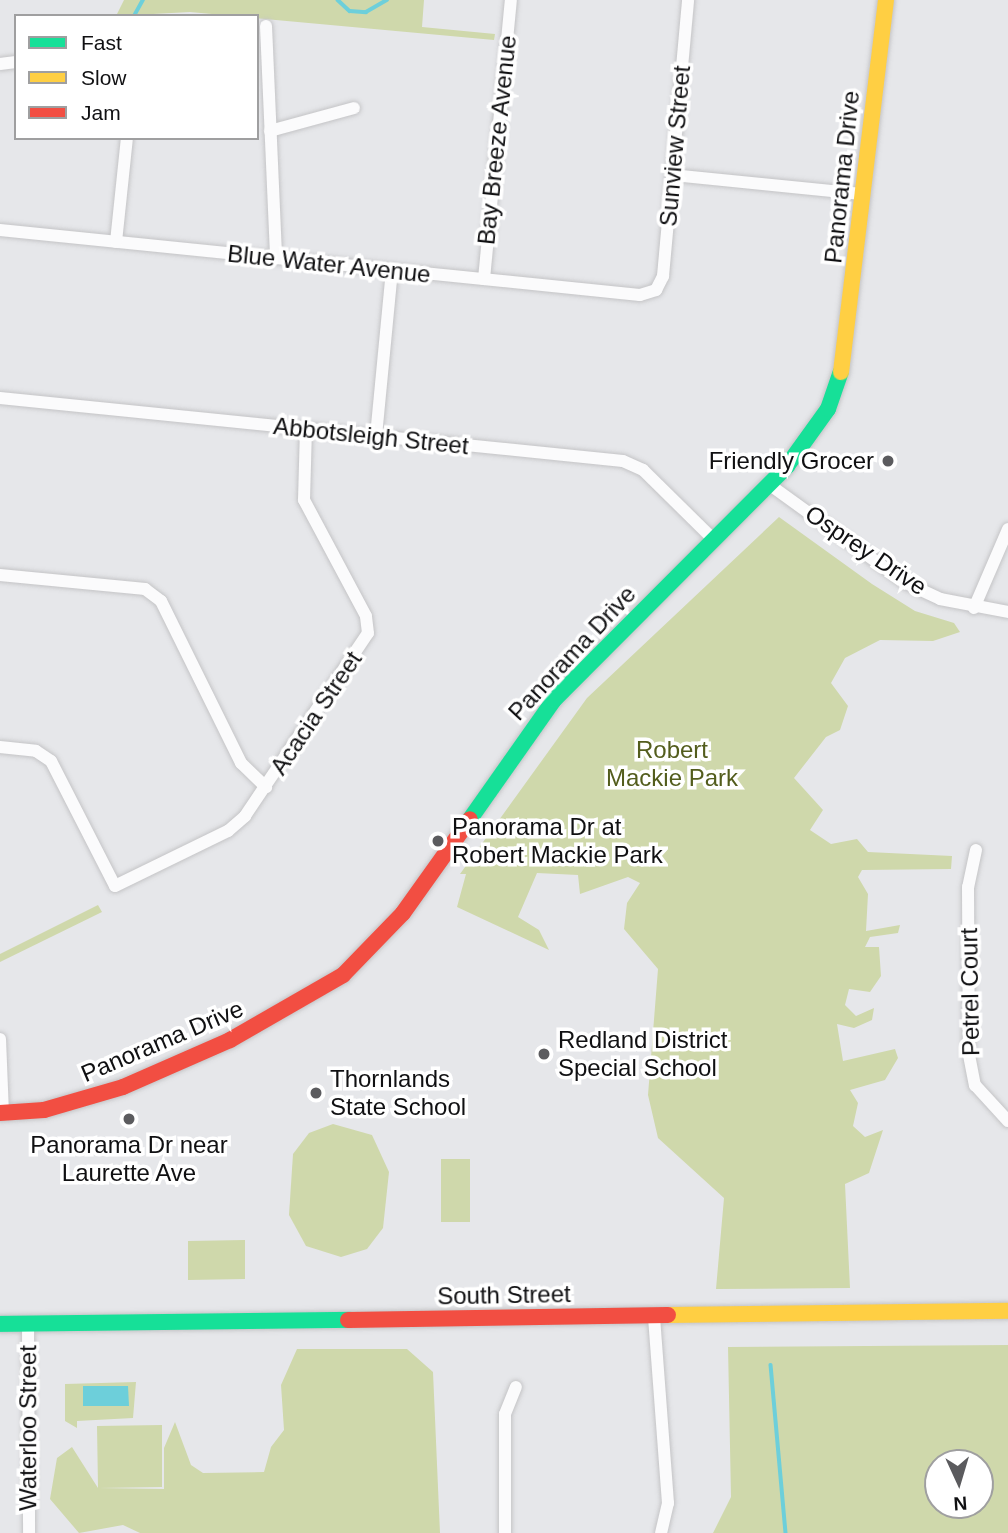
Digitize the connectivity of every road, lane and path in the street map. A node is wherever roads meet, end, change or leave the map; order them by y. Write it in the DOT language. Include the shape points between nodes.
graph roads {
  1 [pos="511,0"];
  2 [pos="688,0"];
  3 [pos="886,0"];
  4 [pos="266,26"];
  5 [pos="354,107"];
  6 [pos="270,131"];
  7 [pos="127,140"];
  8 [pos="672,175"];
  9 [pos="863,194"];
  10 [pos="0,230"];
  11 [pos="116,242"];
  12 [pos="276,258"];
  13 [pos="392,270"];
  14 [pos="484,279"];
  15 [pos="656,290"];
  16 [pos="0,398"];
  17 [pos="306,429"];
  18 [pos="376,436"];
  19 [pos="770,485"];
  20 [pos="1008,529"];
  21 [pos="712,538"];
  22 [pos="0,575"];
  23 [pos="974,608"];
  24 [pos="1008,612"];
  25 [pos="0,747"];
  26 [pos="266,787"];
  27 [pos="976,850"];
  28 [pos="0,1039"];
  29 [pos="2,1113"];
  30 [pos="1008,1121"];
  31 [pos="1008,1311"];
  32 [pos="654,1317"];
  33 [pos="0,1324"];
  34 [pos="27,1324"];
  35 [pos="516,1387"];
  36 [pos="29,1533"];
  37 [pos="505,1533"];
  38 [pos="660,1533"];
  1 -- 14 [label="street, Bay Breeze Avenue"];
  2 -- 8 [label="street, Sunview Street"];
  3 -- 9 [label="street, Panorama Drive"];
  4 -- 6 [label="street"];
  5 -- 6 [label="street"];
  6 -- 12 [label="street"];
  7 -- 11 [label="street"];
  8 -- 9 [label="street"];
  8 -- 15 [label="street, Sunview Street"];
  9 -- 19 [label="street, Panorama Drive" via="839,379 810,437"];
  10 -- 11 [label="street, Blue Water Avenue"];
  11 -- 12 [label="street, Blue Water Avenue"];
  12 -- 13 [label="street, Blue Water Avenue"];
  13 -- 14 [label="street, Blue Water Avenue"];
  13 -- 18 [label="street"];
  14 -- 15 [label="street, Blue Water Avenue" via="640,295"];
  16 -- 17 [label="street, Abbotsleigh Street"];
  17 -- 18 [label="street, Abbotsleigh Street"];
  17 -- 26 [label="street, Acacia Street" via="304,500 366,616 368,633"];
  18 -- 21 [label="street, Abbotsleigh Street" via="633,464"];
  19 -- 21 [label="street, Panorama Drive"];
  19 -- 23 [label="street, Osprey Drive" via="906,583"];
  20 -- 23 [label="street"];
  21 -- 29 [label="street, Panorama Drive" via="554,700 403,913 343,975 230,1040 123,1087 44,1110"];
  22 -- 26 [label="street" via="145,589 153,595 242,763"];
  23 -- 24 [label="street, Osprey Drive"];
  25 -- 26 [label="street, Acacia Street" via="36,751 51,761 115,886 228,831"];
  27 -- 30 [label="street, Petrel Court" via="968,887 969,1055 975,1085"];
  28 -- 29 [label="street"];
  31 -- 32 [label="street, South Street"];
  32 -- 34 [label="street, South Street"];
  32 -- 38 [label="street" via="668,1503"];
  33 -- 34 [label="street, South Street"];
  34 -- 36 [label="street, Waterloo Street"];
  35 -- 37 [label="street" via="505,1414"];
}
